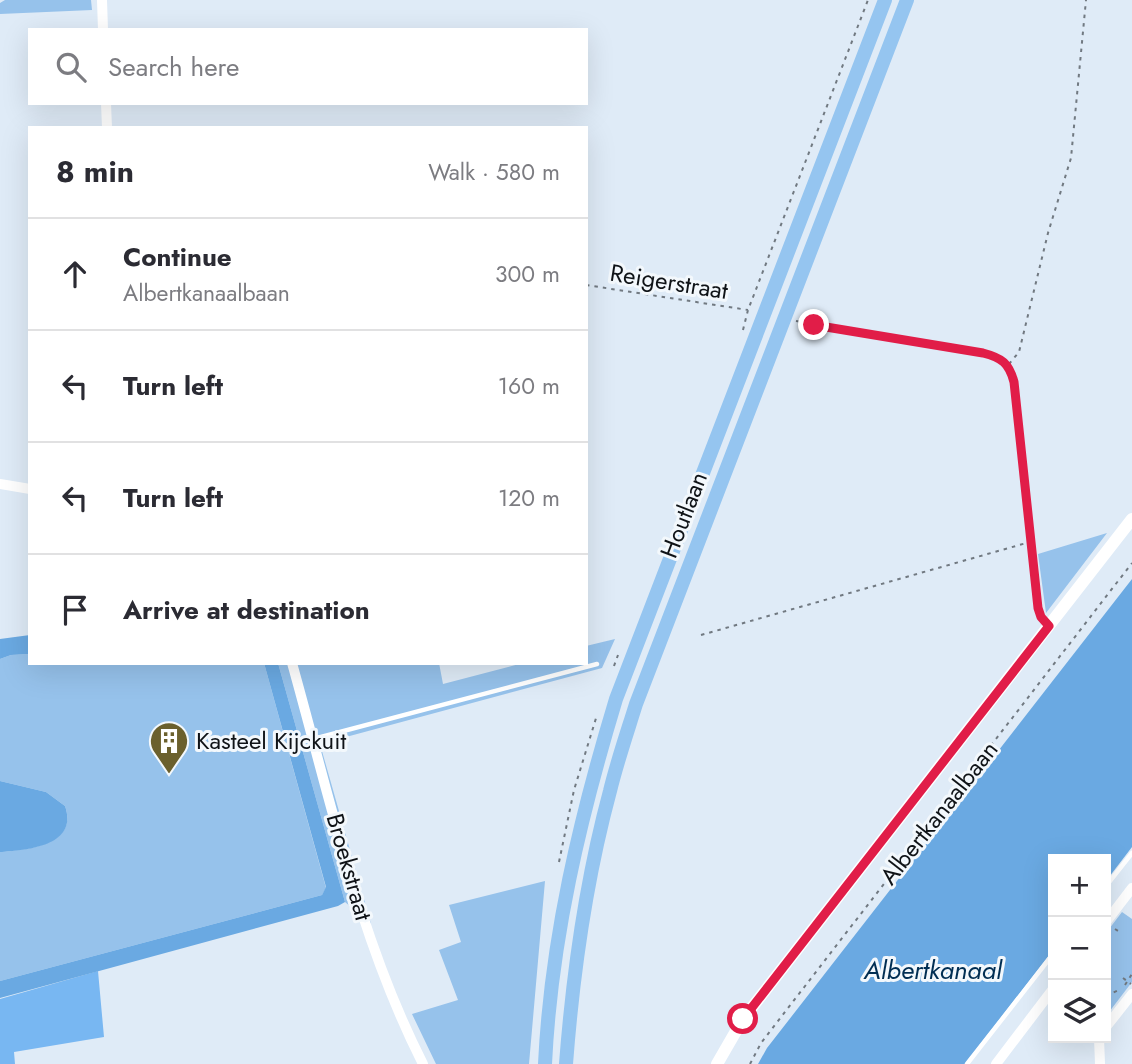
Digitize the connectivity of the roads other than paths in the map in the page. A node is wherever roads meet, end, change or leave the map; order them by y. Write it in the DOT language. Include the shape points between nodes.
graph roads {
  1 [pos="102,0"];
  2 [pos="885,0"];
  3 [pos="907,0"];
  4 [pos="103,28"];
  5 [pos="106,105"];
  6 [pos="107,126"];
  7 [pos="0,484"];
  8 [pos="28,489"];
  9 [pos="1132,519"];
  10 [pos="597,664"];
  11 [pos="292,665"];
  12 [pos="308,739"];
  13 [pos="283,747"];
  14 [pos="1132,853"];
  15 [pos="1111,880"];
  16 [pos="1132,888"];
  17 [pos="1121,902"];
  18 [pos="1132,910"];
  19 [pos="1110,917"];
  20 [pos="1048,960"];
  21 [pos="1132,994"];
  22 [pos="1048,1003"];
  23 [pos="1111,1021"];
  24 [pos="1099,1043"];
  25 [pos="422,1064"];
  26 [pos="545,1064"];
  27 [pos="566,1064"];
  28 [pos="716,1064"];
  29 [pos="967,1064"];
  30 [pos="996,1064"];
  31 [pos="1100,1064"];
  1 -- 4 [label="street"];
  2 -- 26 [label="main road, Houtlaan" via="616,699 589,786 569,875 556,944"];
  3 -- 27 [label="main road, Houtlaan" via="636,704 610,791 578,948"];
  5 -- 6 [label="street"];
  7 -- 8 [label="street"];
  9 -- 28 [label="street, Albertkanaalbaan" via="743,1019"];
  10 -- 12 [label="lane"];
  11 -- 12 [label="street, Broekstraat"];
  12 -- 13 [label="lane"];
  12 -- 25 [label="street, Broekstraat" via="368,935"];
  14 -- 15 [label="lane"];
  16 -- 17 [label="street"];
  17 -- 18 [label="street"];
  17 -- 19 [label="street"];
  20 -- 29 [label="lane"];
  21 -- 23 [label="street"];
  22 -- 30 [label="street"];
  24 -- 31 [label="street"];
}
